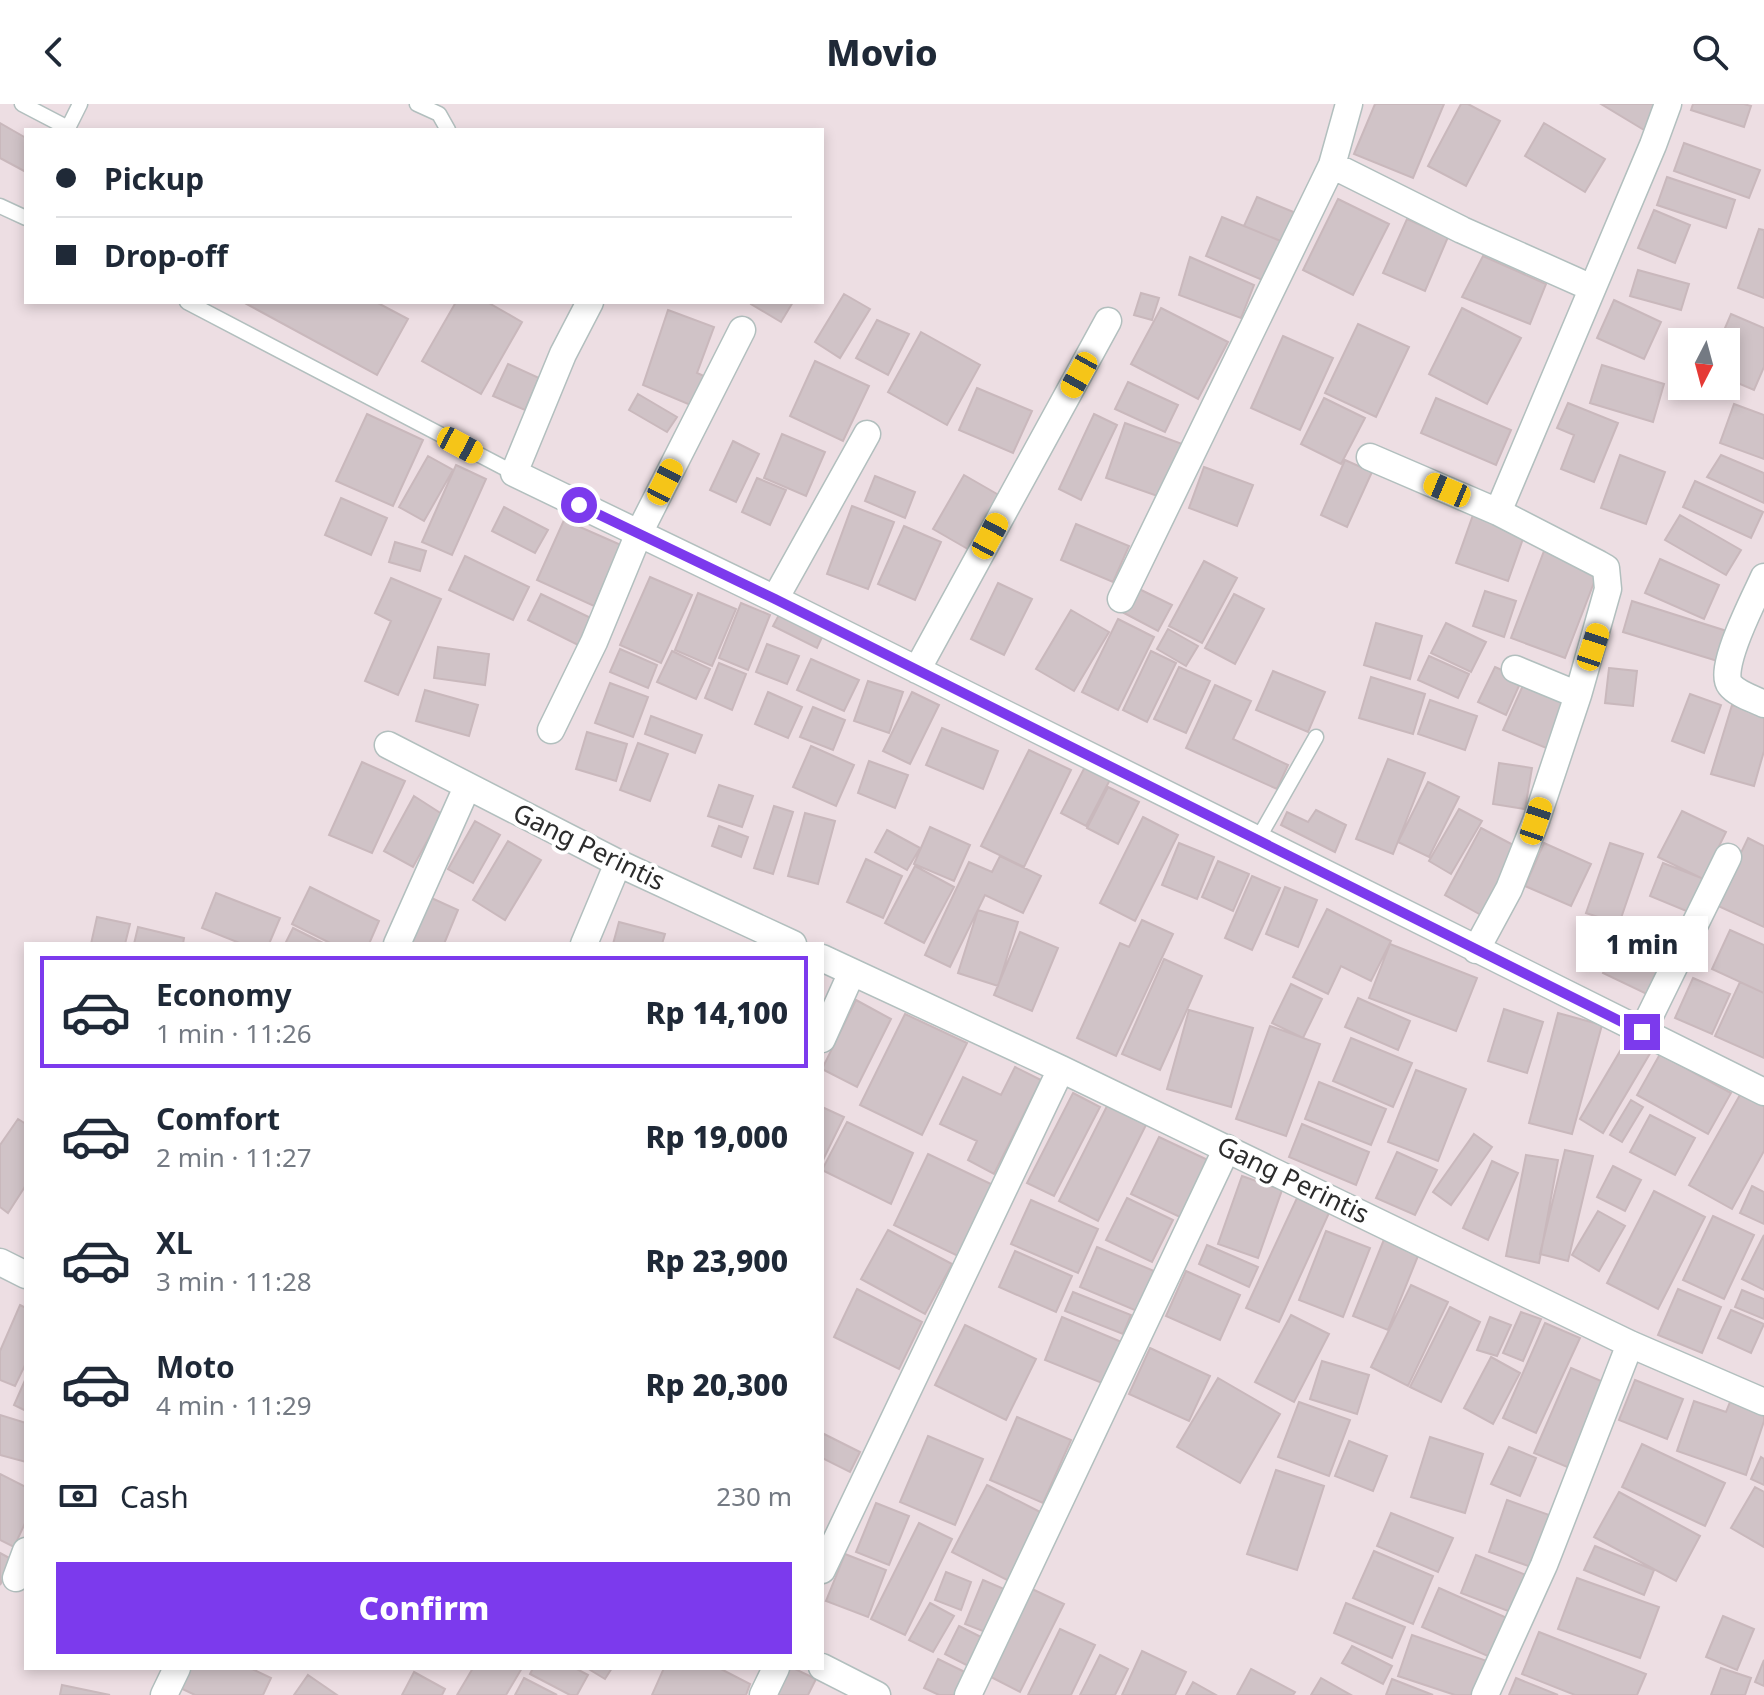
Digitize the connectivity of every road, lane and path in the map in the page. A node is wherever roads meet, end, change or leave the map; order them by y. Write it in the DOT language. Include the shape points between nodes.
graph roads {
  1 [pos="22,104"];
  2 [pos="80,104"];
  3 [pos="417,104"];
  4 [pos="1349,104"];
  5 [pos="1668,104"];
  6 [pos="67,128"];
  7 [pos="69,128"];
  8 [pos="447,128"];
  9 [pos="1332,165"];
  10 [pos="0,206"];
  11 [pos="24,217"];
  12 [pos="1592,288"];
  13 [pos="191,304"];
  14 [pos="589,304"];
  15 [pos="1108,321"];
  16 [pos="742,330"];
  17 [pos="867,434"];
  18 [pos="1370,457"];
  19 [pos="514,473"];
  20 [pos="1498,512"];
  21 [pos="639,533"];
  22 [pos="1764,577"];
  23 [pos="775,599"];
  24 [pos="1121,599"];
  25 [pos="1515,669"];
  26 [pos="917,670"];
  27 [pos="1578,695"];
  28 [pos="1764,704"];
  29 [pos="551,730"];
  30 [pos="1316,737"];
  31 [pos="388,745"];
  32 [pos="467,787"];
  33 [pos="1258,839"];
  34 [pos="1728,857"];
  35 [pos="618,863"];
  36 [pos="398,942"];
  37 [pos="585,942"];
  38 [pos="789,942"];
  39 [pos="1476,950"];
  40 [pos="824,959"];
  41 [pos="852,972"];
  42 [pos="1642,1032"];
  43 [pos="824,1035"];
  44 [pos="1061,1069"];
  45 [pos="1764,1092"];
  46 [pos="1227,1148"];
  47 [pos="0,1262"];
  48 [pos="24,1274"];
  49 [pos="1630,1344"];
  50 [pos="1764,1402"];
  51 [pos="24,1556"];
  52 [pos="824,1566"];
  53 [pos="16,1578"];
  54 [pos="824,1668"];
  55 [pos="176,1670"];
  56 [pos="775,1670"];
  57 [pos="164,1695"];
  58 [pos="763,1695"];
  59 [pos="877,1695"];
  60 [pos="968,1695"];
  61 [pos="1485,1695"];
  1 -- 6 [label="lane"];
  2 -- 7 [label="lane"];
  3 -- 8 [label="lane" via="439,114"];
  4 -- 9 [label="street"];
  5 -- 12 [label="street"];
  9 -- 12 [label="street"];
  9 -- 24 [label="street"];
  10 -- 11 [label="lane"];
  12 -- 20 [label="street"];
  13 -- 19 [label="lane"];
  14 -- 19 [label="street"];
  15 -- 26 [label="street"];
  16 -- 21 [label="street"];
  17 -- 23 [label="street"];
  18 -- 20 [label="street"];
  19 -- 21 [label="street"];
  20 -- 27 [label="street" via="1606,568 1608,589"];
  21 -- 23 [label="street"];
  21 -- 29 [label="street"];
  22 -- 28 [label="street" via="1736,642 1727,679 1730,686"];
  23 -- 26 [label="street"];
  25 -- 27 [label="street"];
  26 -- 33 [label="street"];
  27 -- 39 [label="street" via="1509,889"];
  30 -- 33 [label="lane"];
  31 -- 32 [label="street, Gang Perintis"];
  32 -- 35 [label="street, Gang Perintis"];
  32 -- 36 [label="street"];
  33 -- 39 [label="street"];
  34 -- 42 [label="street"];
  35 -- 37 [label="street"];
  35 -- 38 [label="street, Gang Perintis"];
  39 -- 42 [label="street"];
  40 -- 41 [label="street, Gang Perintis"];
  41 -- 43 [label="street"];
  41 -- 44 [label="street, Gang Perintis"];
  42 -- 45 [label="street"];
  44 -- 46 [label="street, Gang Perintis"];
  44 -- 52 [label="street"];
  46 -- 49 [label="street, Gang Perintis"];
  46 -- 60 [label="street"];
  47 -- 48 [label="street"];
  49 -- 50 [label="street, Gang Perintis"];
  49 -- 61 [label="street" via="1544,1565"];
  51 -- 53 [label="street"];
  54 -- 59 [label="street"];
  55 -- 57 [label="street"];
  56 -- 58 [label="street"];
}
